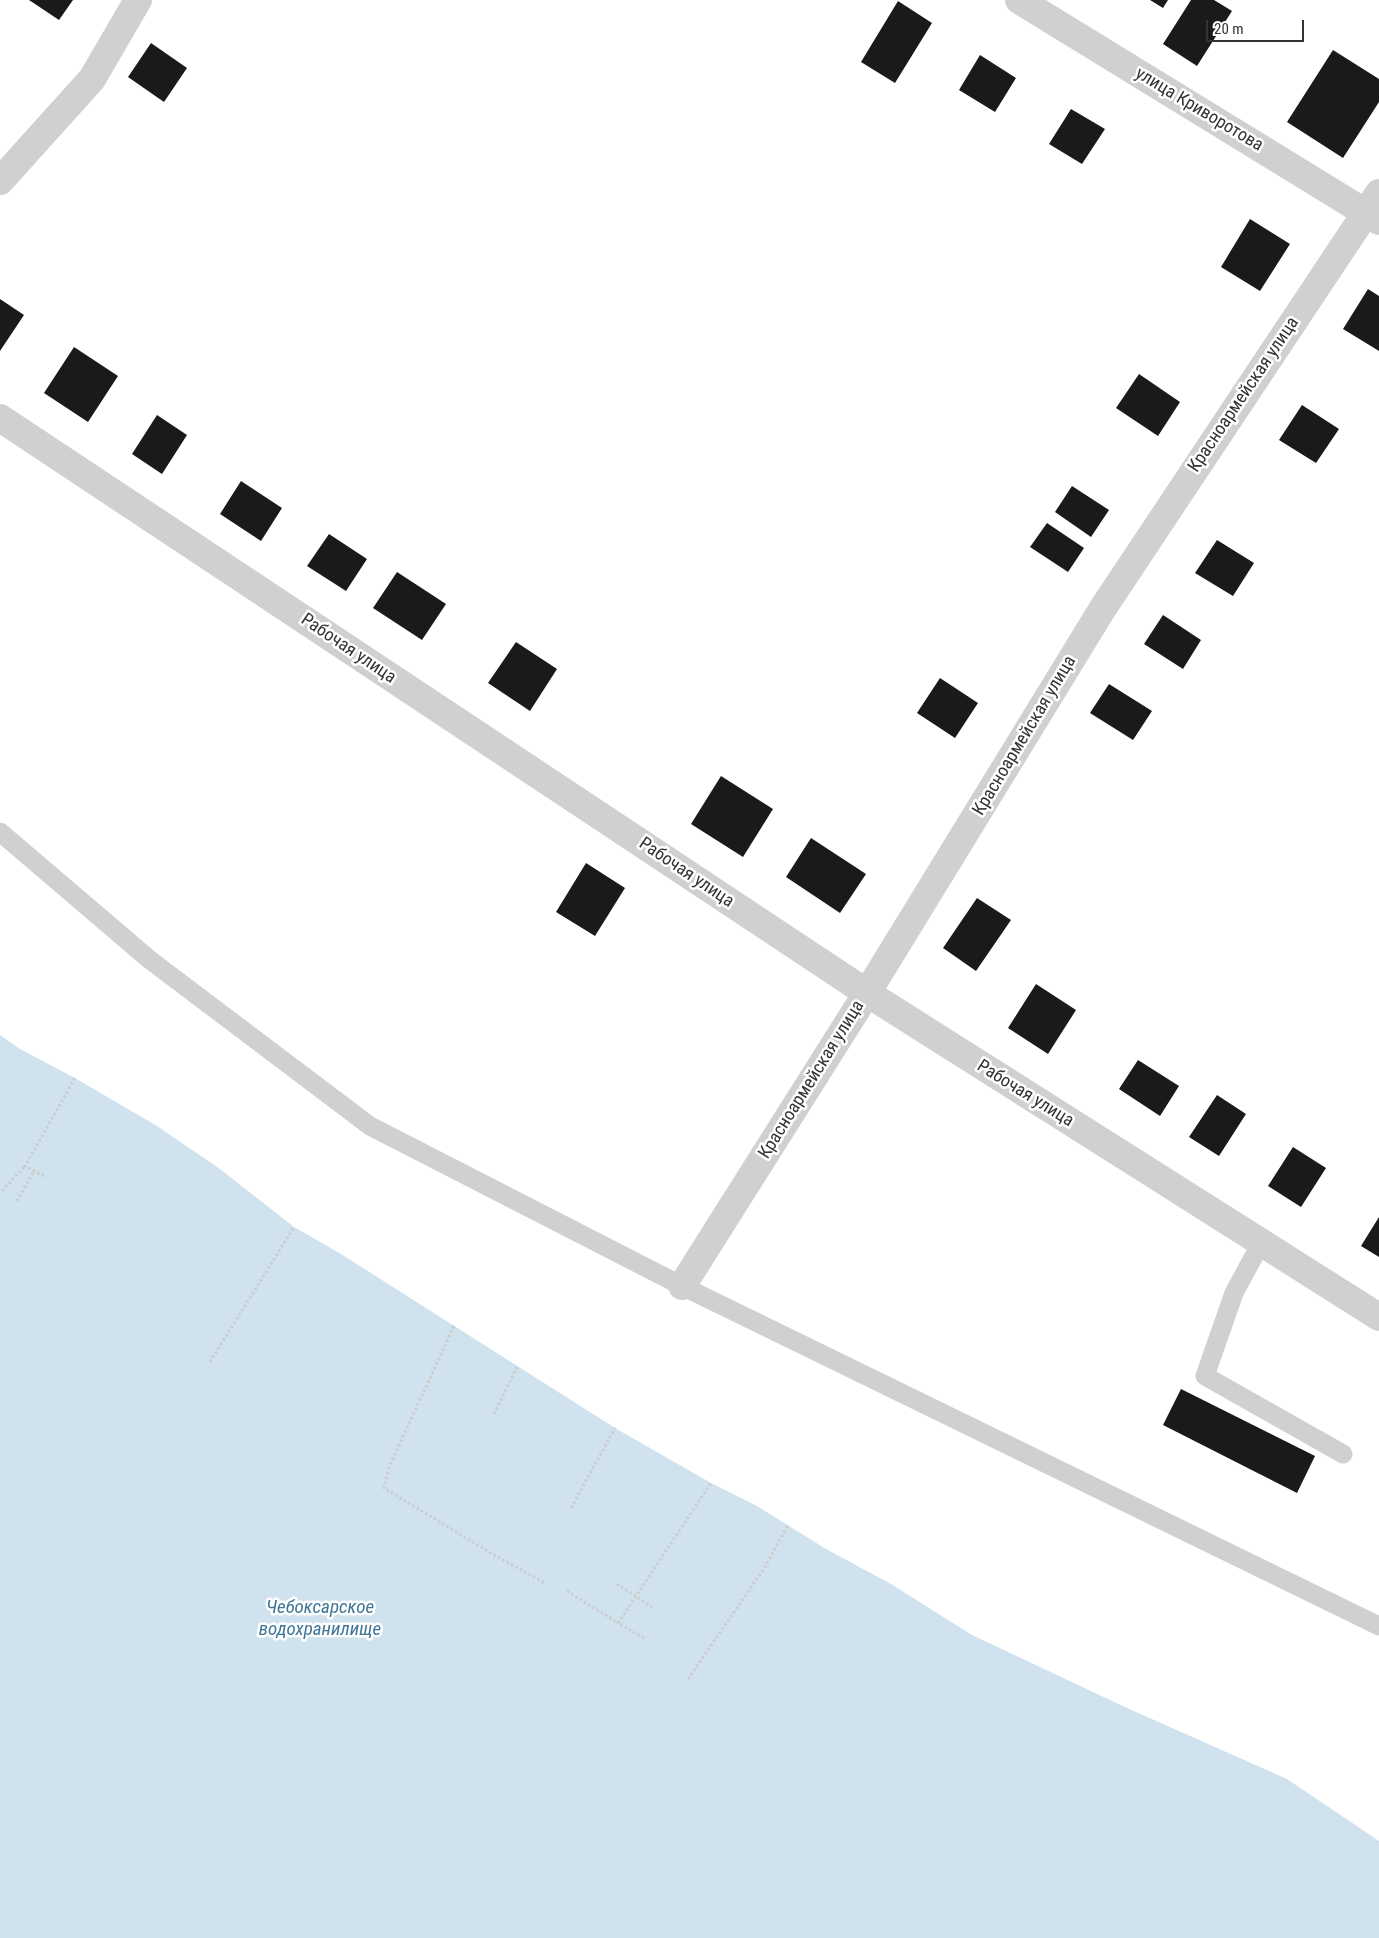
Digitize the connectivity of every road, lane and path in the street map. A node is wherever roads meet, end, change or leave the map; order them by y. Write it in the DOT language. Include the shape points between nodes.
graph roads {
  1 [pos="138,0"];
  2 [pos="1019,0"];
  3 [pos="0,181"];
  4 [pos="1375,209"];
  5 [pos="0,418"];
  6 [pos="0,832"];
  7 [pos="867,993"];
  8 [pos="75,1078"];
  9 [pos="25,1166"];
  10 [pos="34,1171"];
  11 [pos="44,1176"];
  12 [pos="2,1191"];
  13 [pos="17,1201"];
  14 [pos="294,1227"];
  15 [pos="1261,1243"];
  16 [pos="682,1286"];
  17 [pos="1379,1317"];
  18 [pos="454,1326"];
  19 [pos="210,1362"];
  20 [pos="517,1367"];
  21 [pos="494,1414"];
  22 [pos="615,1428"];
  23 [pos="1343,1454"];
  24 [pos="711,1483"];
  25 [pos="571,1508"];
  26 [pos="788,1525"];
  27 [pos="545,1582"];
  28 [pos="617,1584"];
  29 [pos="567,1591"];
  30 [pos="637,1596"];
  31 [pos="655,1609"];
  32 [pos="618,1622"];
  33 [pos="1379,1626"];
  34 [pos="644,1638"];
  35 [pos="688,1678"];
  1 -- 3 [label="street" via="92,79"];
  2 -- 4 [label="street, улица Криворотова"];
  4 -- 7 [label="street, Красноармейская улица" via="1103,608"];
  5 -- 7 [label="street, Рабочая улица"];
  6 -- 16 [label="lane" via="150,960 370,1126"];
  7 -- 15 [label="street, Рабочая улица"];
  7 -- 16 [label="street, Красноармейская улица"];
  8 -- 9 [label="path"];
  9 -- 10 [label="path"];
  9 -- 12 [label="path"];
  10 -- 11 [label="path"];
  10 -- 13 [label="path"];
  14 -- 19 [label="path"];
  15 -- 17 [label="street, Рабочая улица"];
  15 -- 23 [label="lane" via="1234,1293 1204,1376"];
  16 -- 33 [label="lane"];
  18 -- 27 [label="path" via="389,1467 384,1488"];
  20 -- 21 [label="path"];
  22 -- 25 [label="path"];
  24 -- 30 [label="path"];
  26 -- 35 [label="path" via="765,1567"];
  28 -- 30 [label="path"];
  29 -- 32 [label="path"];
  30 -- 31 [label="path"];
  30 -- 32 [label="path"];
  32 -- 34 [label="path"];
}
